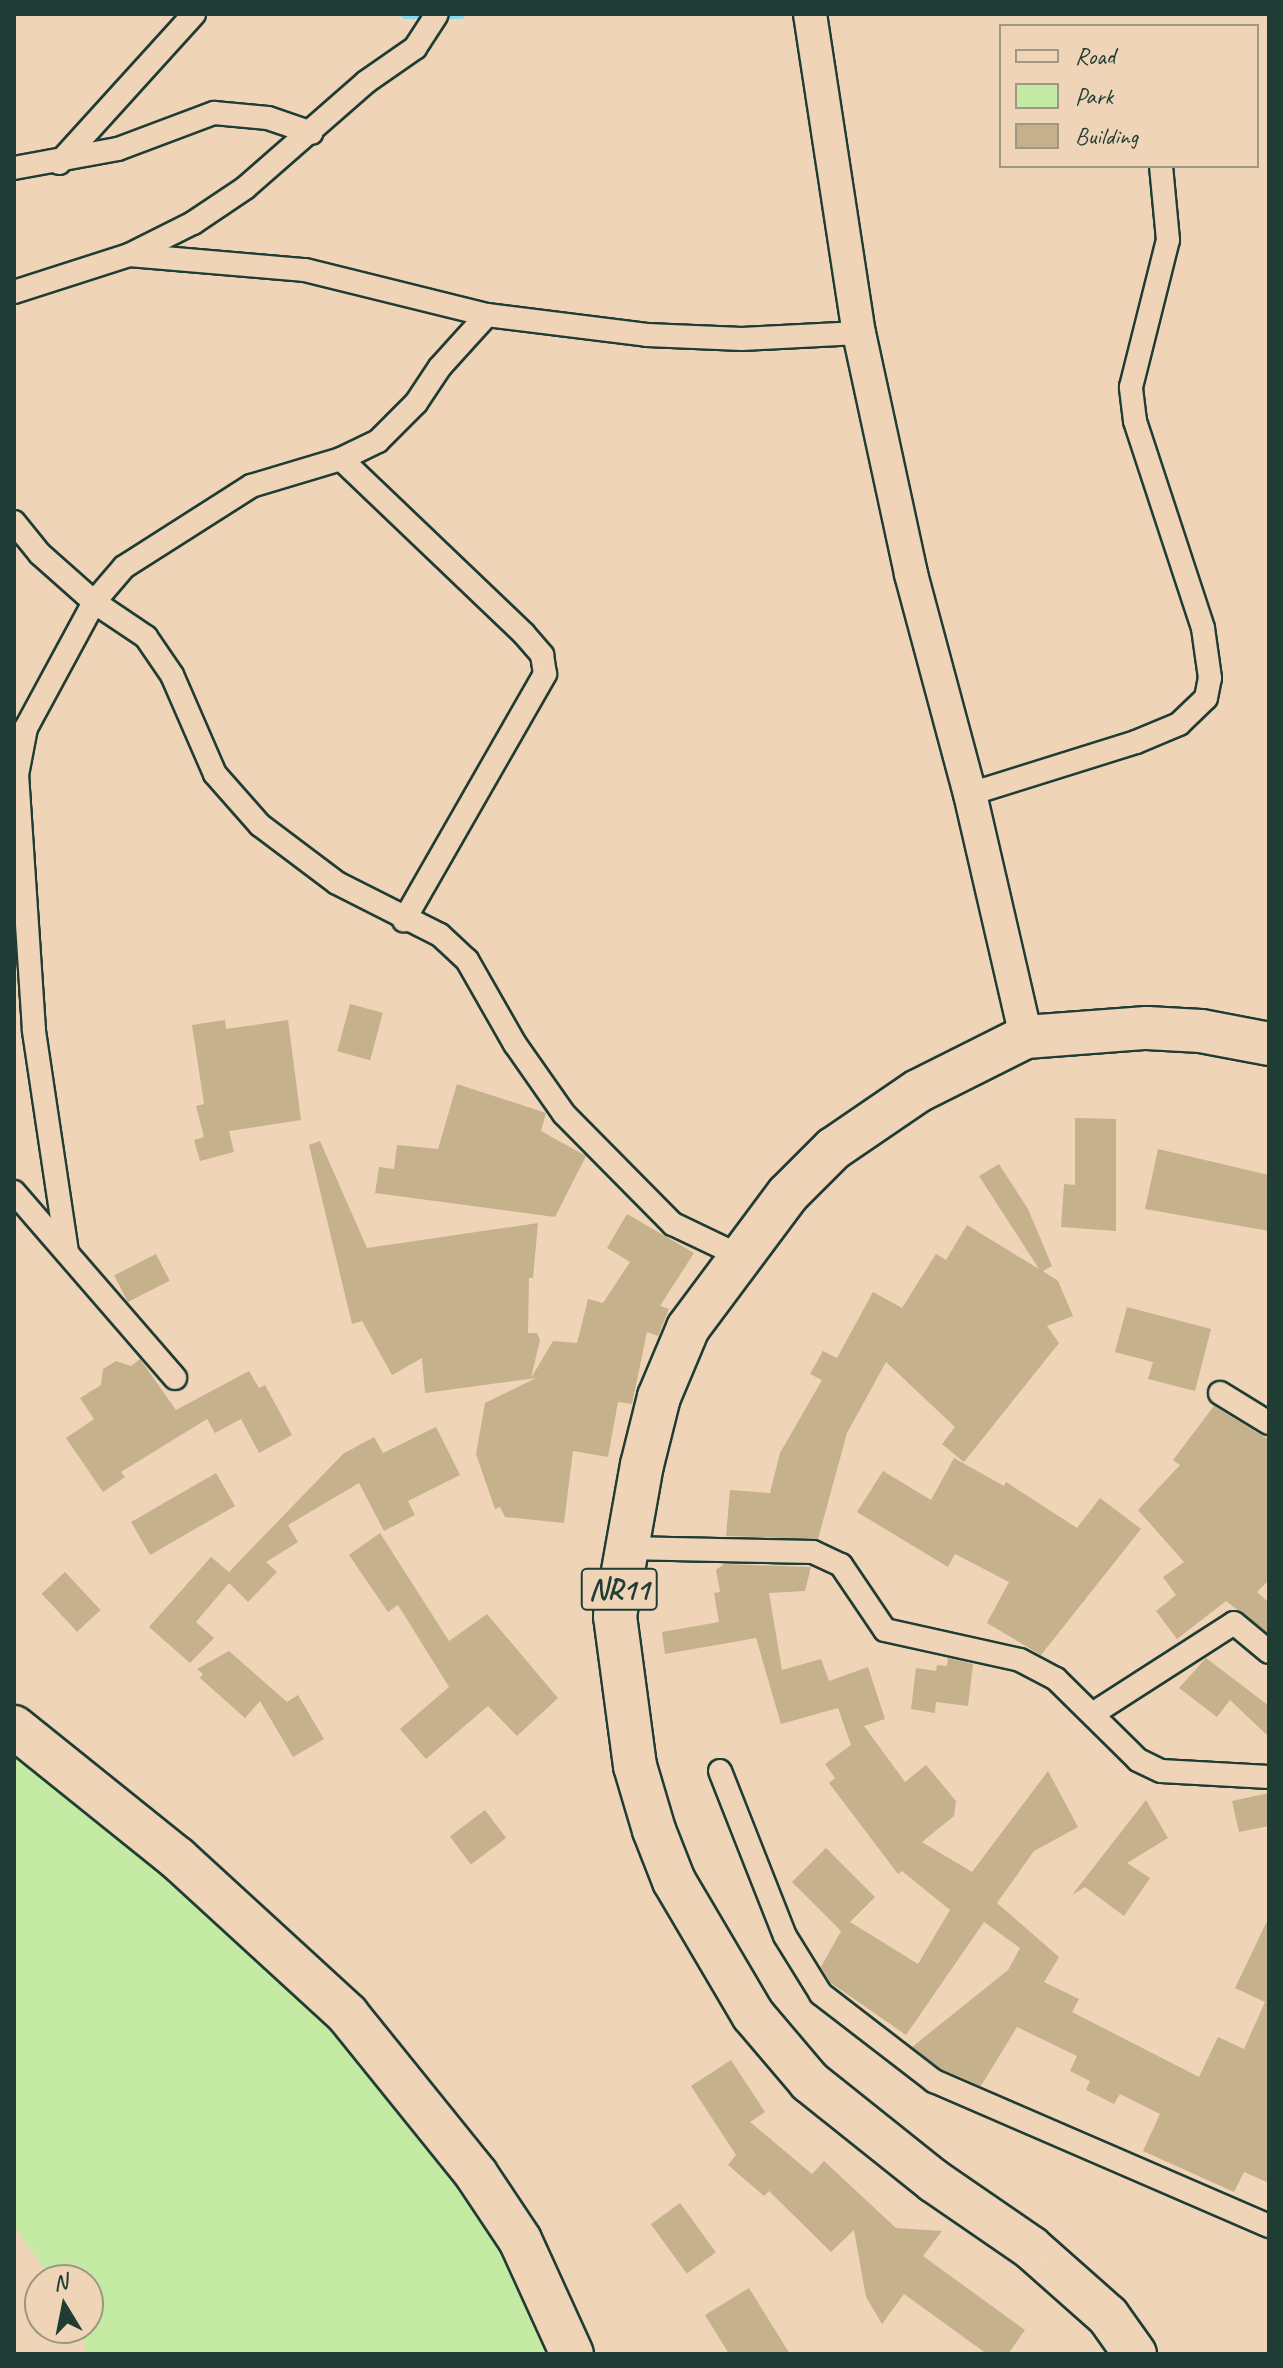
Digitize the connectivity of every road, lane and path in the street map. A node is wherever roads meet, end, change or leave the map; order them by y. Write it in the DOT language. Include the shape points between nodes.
graph roads {
  1 [pos="194,14"];
  2 [pos="437,14"];
  3 [pos="810,14"];
  4 [pos="312,133"];
  5 [pos="59,163"];
  6 [pos="14,168"];
  7 [pos="1161,168"];
  8 [pos="129,255"];
  9 [pos="14,292"];
  10 [pos="487,315"];
  11 [pos="859,333"];
  12 [pos="341,459"];
  13 [pos="14,522"];
  14 [pos="94,602"];
  15 [pos="970,794"];
  16 [pos="404,920"];
  17 [pos="1026,1037"];
  18 [pos="1269,1044"];
  19 [pos="14,1192"];
  20 [pos="67,1252"];
  21 [pos="740,1256"];
  22 [pos="175,1378"];
  23 [pos="1220,1393"];
  24 [pos="1269,1423"];
  25 [pos="625,1548"];
  26 [pos="1269,1652"];
  27 [pos="1094,1713"];
  28 [pos="14,1727"];
  29 [pos="720,1771"];
  30 [pos="1269,1777"];
  31 [pos="1269,2226"];
  32 [pos="572,2354"];
  33 [pos="1135,2354"];
  1 -- 5 [label="street"];
  2 -- 4 [label="street" via="415,48 366,82"];
  3 -- 11 [label="street"];
  4 -- 5 [label="street" via="268,118 214,113 118,149"];
  4 -- 8 [label="street" via="219,206"];
  5 -- 6 [label="street"];
  7 -- 15 [label="street" via="1168,240 1131,387 1135,421 1203,628 1210,678 1206,698 1179,724 1136,742"];
  8 -- 9 [label="street"];
  8 -- 10 [label="street" via="305,270"];
  10 -- 11 [label="street" via="647,335 742,339"];
  10 -- 12 [label="street" via="378,441"];
  11 -- 15 [label="street" via="911,574"];
  12 -- 14 [label="street" via="251,486 183,525 124,567"];
  12 -- 16 [label="street" via="524,634 542,655 545,674"];
  13 -- 14 [label="street" via="40,554"];
  14 -- 16 [label="street" via="146,637 172,675 215,774 251,816 337,883"];
  14 -- 20 [label="street" via="26,728 17,775 34,1030"];
  15 -- 17 [label="street"];
  16 -- 21 [label="street" via="440,935 467,960 515,1044 564,1114 673,1224"];
  17 -- 18 [label="highway, NR11" via="1147,1028 1201,1031"];
  17 -- 21 [label="highway, NR11" via="918,1091 833,1149 788,1194"];
  19 -- 20 [label="street"];
  20 -- 22 [label="street"];
  21 -- 25 [label="highway, NR11" via="688,1328 659,1397"];
  23 -- 24 [label="street"];
  25 -- 27 [label="street" via="813,1552 841,1565 885,1630 1020,1660 1056,1679"];
  25 -- 33 [label="highway, NR11" via="615,1616 635,1766 674,1881 753,2015 810,2082 934,2181 1030,2247 1108,2316"];
  26 -- 27 [label="street" via="1234,1623"];
  27 -- 30 [label="street" via="1138,1760 1161,1771"];
  28 -- 32 [label="highway" via="177,1858 347,2014 476,2174 520,2240"];
  29 -- 31 [label="street" via="785,1936 821,1994 934,2081"];
}
